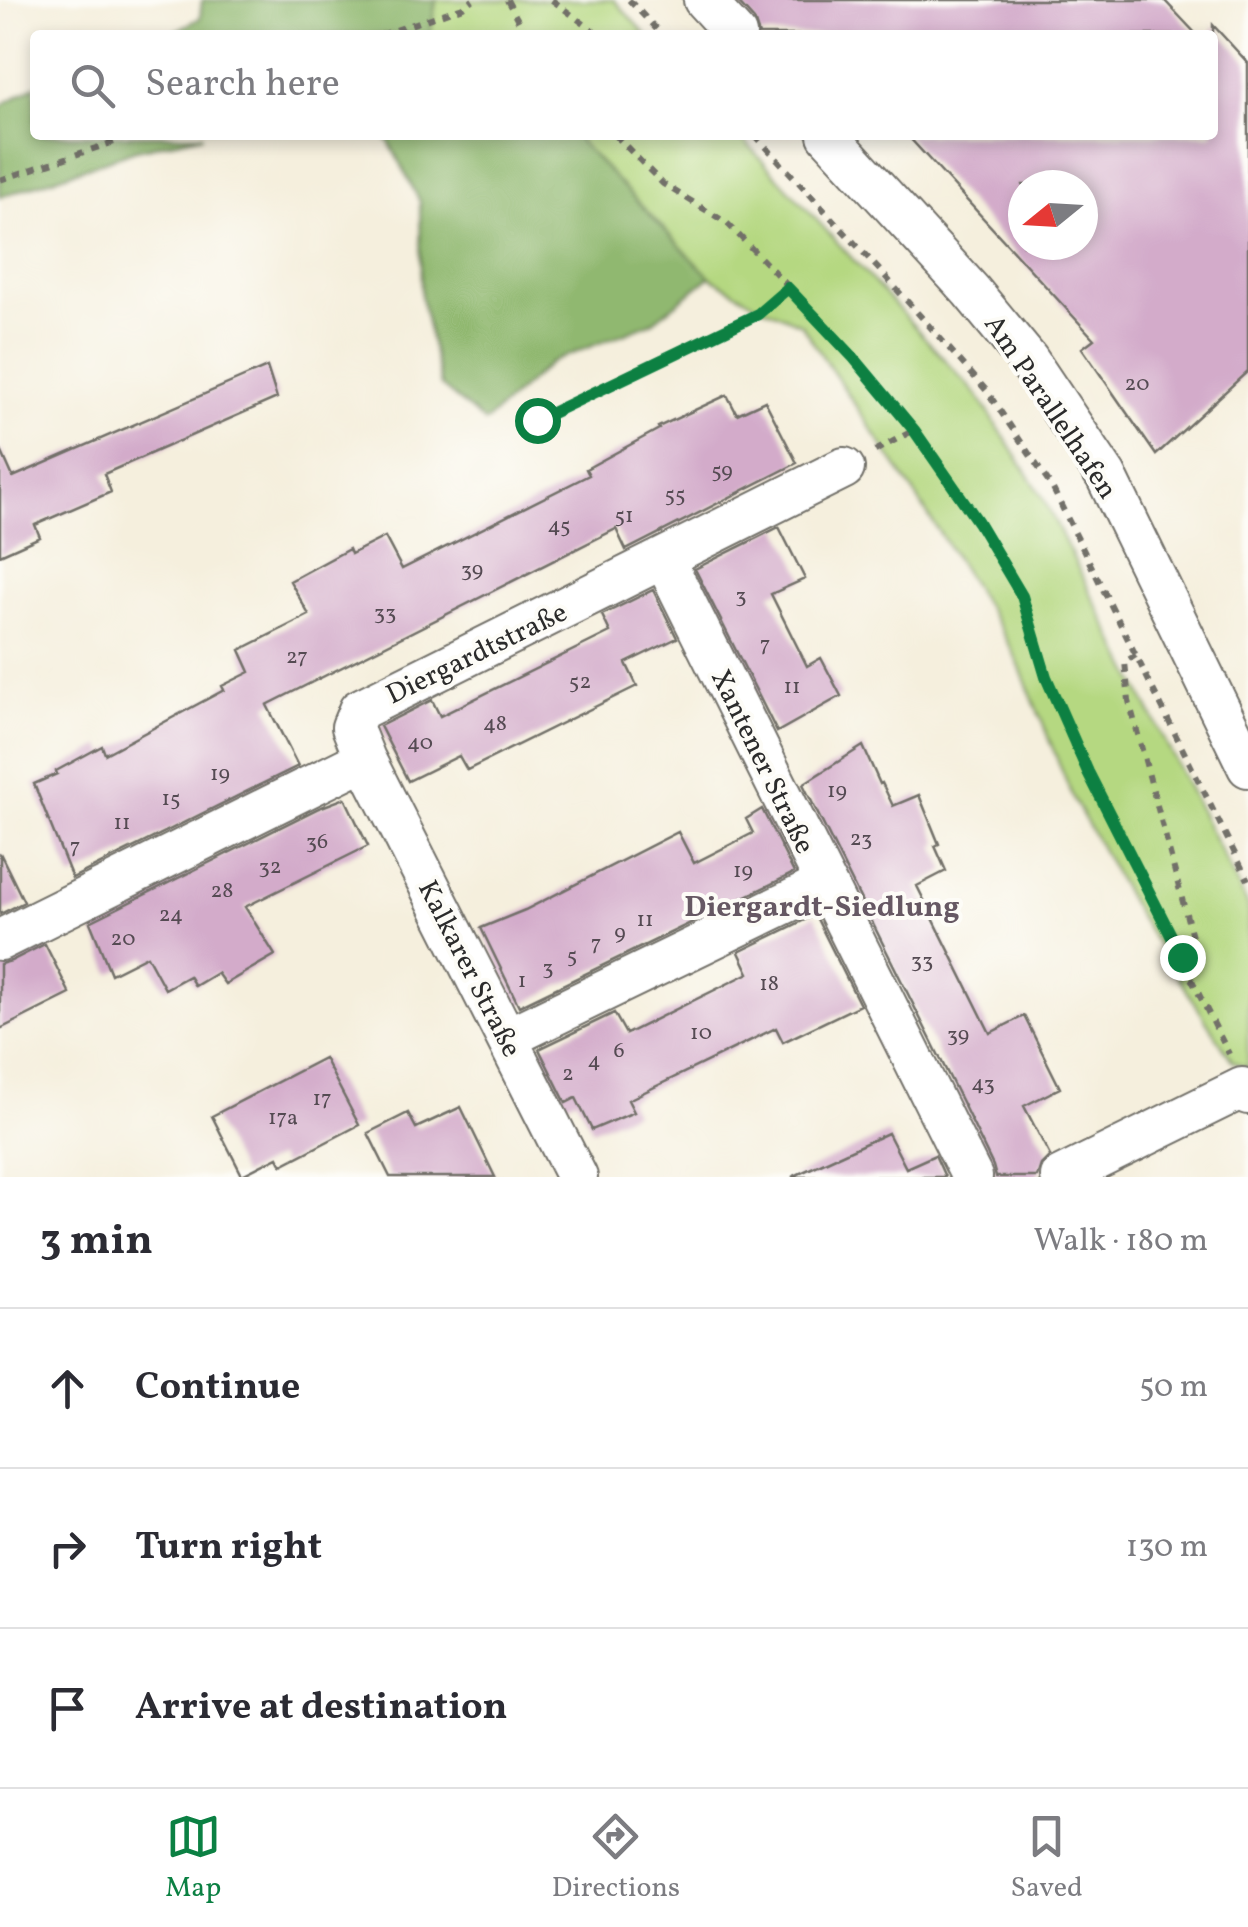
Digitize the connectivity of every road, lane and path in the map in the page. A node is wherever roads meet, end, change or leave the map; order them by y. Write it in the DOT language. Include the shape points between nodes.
graph roads {
  1 [pos="473,0"];
  2 [pos="506,0"];
  3 [pos="552,0"];
  4 [pos="629,0"];
  5 [pos="704,0"];
  6 [pos="396,30"];
  7 [pos="523,30"];
  8 [pos="592,30"];
  9 [pos="657,30"];
  10 [pos="731,30"];
  11 [pos="121,140"];
  12 [pos="620,140"];
  13 [pos="760,140"];
  14 [pos="833,140"];
  15 [pos="0,180"];
  16 [pos="788,288"];
  17 [pos="537,420"];
  18 [pos="844,468"];
  19 [pos="664,560"];
  20 [pos="1136,656"];
  21 [pos="365,758"];
  22 [pos="1248,767"];
  23 [pos="1248,880"];
  24 [pos="825,884"];
  25 [pos="0,940"];
  26 [pos="1182,957"];
  27 [pos="507,1038"];
  28 [pos="1245,1091"];
  29 [pos="576,1177"];
  30 [pos="972,1177"];
  31 [pos="1061,1177"];
  1 -- 6 [label="path"];
  2 -- 7 [label="path"];
  3 -- 8 [label="path"];
  4 -- 9 [label="path"];
  5 -- 10 [label="street"];
  11 -- 15 [label="path"];
  12 -- 16 [label="path" via="663,184 728,223"];
  13 -- 20 [label="path" via="986,390 1053,488"];
  14 -- 22 [label="street, Am Parallelhafen" via="1028,360 1106,476"];
  16 -- 17 [label="path" via="758,314"];
  16 -- 26 [label="path" via="914,430 1022,596 1067,725"];
  18 -- 19 [label="street, Diergardtstraße"];
  19 -- 21 [label="street, Diergardtstraße" via="358,710 352,727"];
  19 -- 24 [label="street, Xantener Straße"];
  20 -- 23 [label="path"];
  20 -- 26 [label="path" via="1125,662 1129,700 1196,951"];
  21 -- 25 [label="street"];
  21 -- 27 [label="street, Kalkarer Straße"];
  24 -- 27 [label="street"];
  24 -- 30 [label="street, Xantener Straße"];
  26 -- 28 [label="path"];
  27 -- 29 [label="street, Kalkarer Straße"];
  28 -- 31 [label="street"];
}
